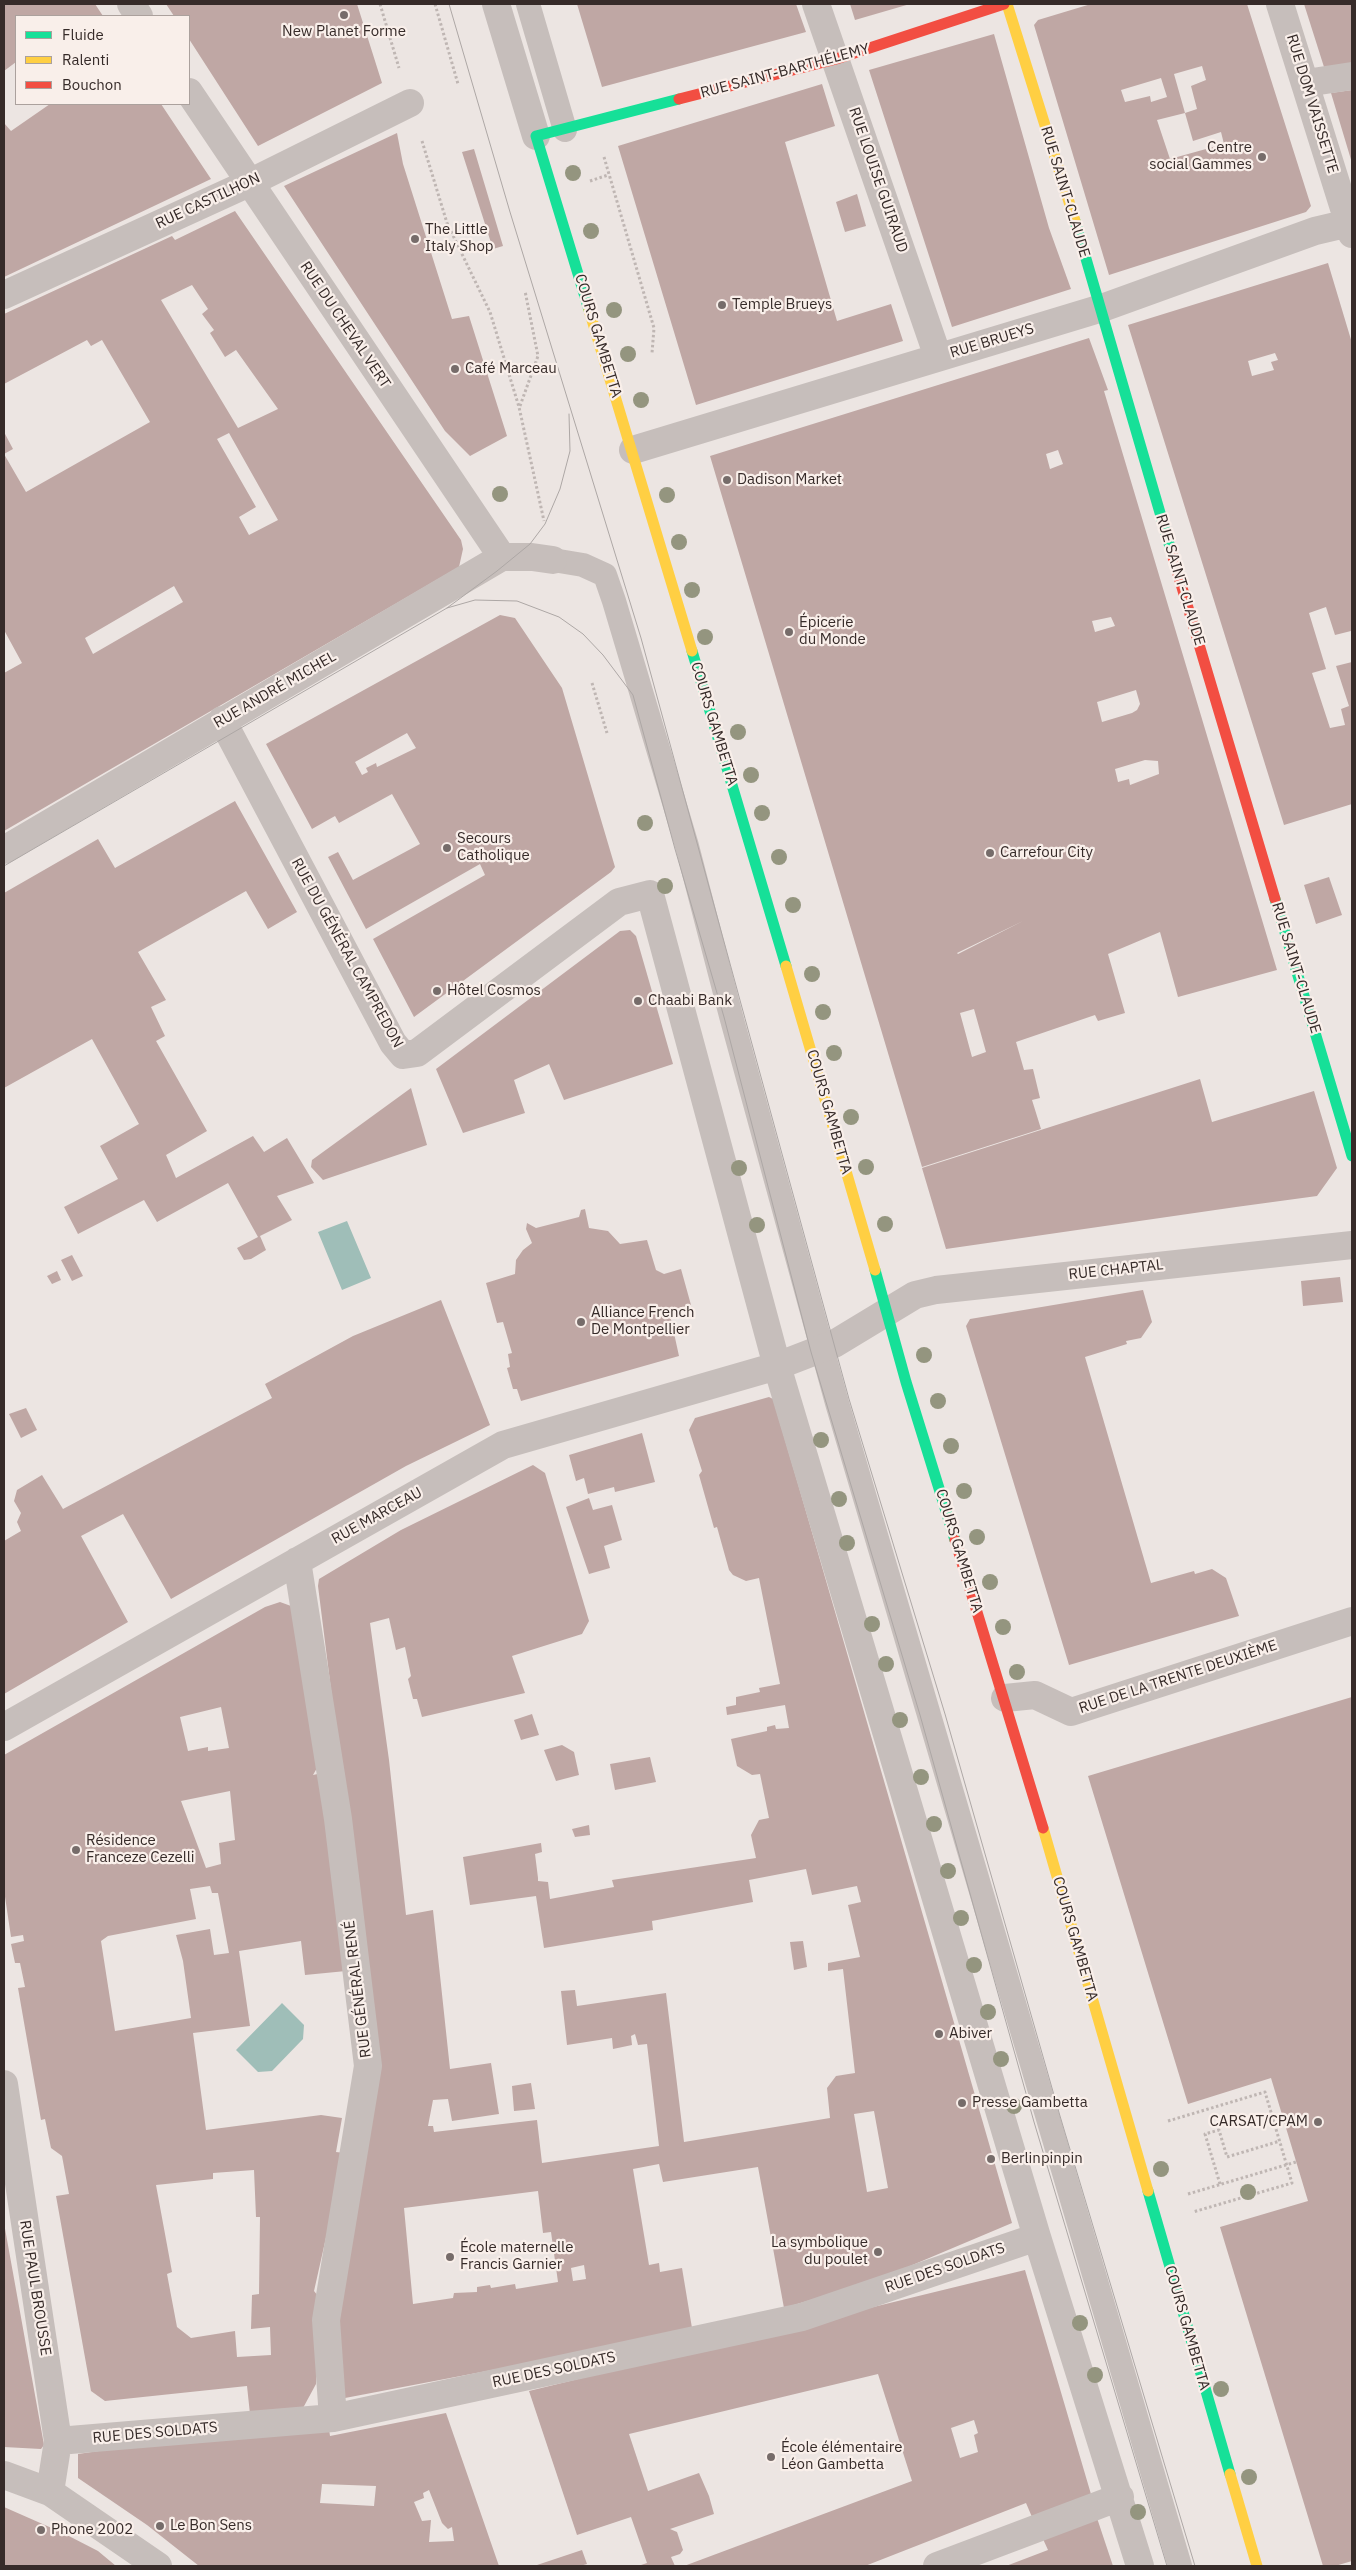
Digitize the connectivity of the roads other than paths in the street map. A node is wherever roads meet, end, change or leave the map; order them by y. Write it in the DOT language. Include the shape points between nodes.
graph roads {
  1 [pos="131,4"];
  2 [pos="496,4"];
  3 [pos="528,4"];
  4 [pos="816,4"];
  5 [pos="1005,4"];
  6 [pos="1280,4"];
  7 [pos="138,15"];
  8 [pos="836,59"];
  9 [pos="1352,76"];
  10 [pos="1306,83"];
  11 [pos="190,94"];
  12 [pos="410,103"];
  13 [pos="565,130"];
  14 [pos="536,136"];
  15 [pos="249,183"];
  16 [pos="1351,228"];
  17 [pos="4,295"];
  18 [pos="1102,308"];
  19 [pos="938,357"];
  20 [pos="633,450"];
  21 [pos="502,556"];
  22 [pos="553,560"];
  23 [pos="222,720"];
  24 [pos="4,850"];
  25 [pos="1352,1156"];
  26 [pos="1352,1245"];
  27 [pos="886,1313"];
  28 [pos="822,1348"];
  29 [pos="777,1366"];
  30 [pos="297,1561"];
  31 [pos="1352,1621"];
  32 [pos="1005,1698"];
  33 [pos="4,1727"];
  34 [pos="4,2084"];
  35 [pos="1037,2237"];
  36 [pos="334,2418"];
  37 [pos="58,2441"];
  38 [pos="4,2476"];
  39 [pos="50,2492"];
  40 [pos="1120,2497"];
  41 [pos="158,2566"];
  42 [pos="937,2566"];
  43 [pos="1140,2566"];
  44 [pos="1180,2566"];
  45 [pos="1257,2566"];
  1 -- 7 [label="street"];
  2 -- 14 [label="street, COURS GAMBETTA"];
  3 -- 13 [label="lane"];
  4 -- 8 [label="street, RUE LOUISE GUIRAUD"];
  5 -- 8 [label="street, RUE SAINT-BARTHÉLEMY"];
  5 -- 18 [label="street, RUE SAINT-CLAUDE"];
  6 -- 10 [label="street, RUE DOM VAISSETTE"];
  8 -- 13 [label="street, RUE SAINT-BARTHÉLEMY"];
  8 -- 19 [label="street, RUE LOUISE GUIRAUD"];
  9 -- 10 [label="street"];
  10 -- 16 [label="street, RUE DOM VAISSETTE"];
  11 -- 15 [label="street, RUE DU CHEVAL VERT"];
  12 -- 15 [label="street, RUE CASTILHON"];
  13 -- 14 [label="street"];
  14 -- 20 [label="street, COURS GAMBETTA"];
  15 -- 17 [label="street, RUE CASTILHON"];
  15 -- 21 [label="street, RUE DU CHEVAL VERT"];
  16 -- 18 [label="street, RUE BRUEYS" via="1315,230"];
  18 -- 19 [label="street, RUE BRUEYS"];
  18 -- 25 [label="street, RUE SAINT-CLAUDE" via="1105,331"];
  19 -- 20 [label="street, RUE BRUEYS"];
  20 -- 27 [label="street, COURS GAMBETTA"];
  21 -- 22 [label="street"];
  21 -- 23 [label="street, RUE ANDRÉ MICHEL"];
  22 -- 28 [label="lane" via="583,565 605,575 614,601 688,846"];
  23 -- 24 [label="street, RUE ANDRÉ MICHEL"];
  23 -- 29 [label="street, RUE DU GÉNÉRAL CAMPREDON" via="393,1044 403,1055 417,1053 620,902 650,894"];
  26 -- 27 [label="street, RUE CHAPTAL" via="936,1290 915,1295"];
  27 -- 28 [label="street"];
  27 -- 32 [label="street, COURS GAMBETTA"];
  28 -- 29 [label="street"];
  28 -- 44 [label="lane"];
  29 -- 30 [label="street, RUE MARCEAU" via="503,1445"];
  29 -- 35 [label="street"];
  30 -- 33 [label="street, RUE MARCEAU"];
  30 -- 36 [label="street, RUE GÉNÉRAL RENÉ" via="338,1820 368,2066 326,2320"];
  31 -- 32 [label="street, RUE DE LA TRENTE DEUXIÈME" via="1072,1712 1035,1695"];
  32 -- 45 [label="street, COURS GAMBETTA"];
  34 -- 37 [label="street, RUE PAUL BROUSSE"];
  35 -- 36 [label="street, RUE DES SOLDATS" via="802,2317"];
  35 -- 40 [label="street"];
  36 -- 37 [label="street, RUE DES SOLDATS"];
  37 -- 39 [label="street, RUE PAUL BROUSSE"];
  38 -- 39 [label="street"];
  39 -- 41 [label="street"];
  40 -- 42 [label="street"];
  40 -- 43 [label="street"];
}
